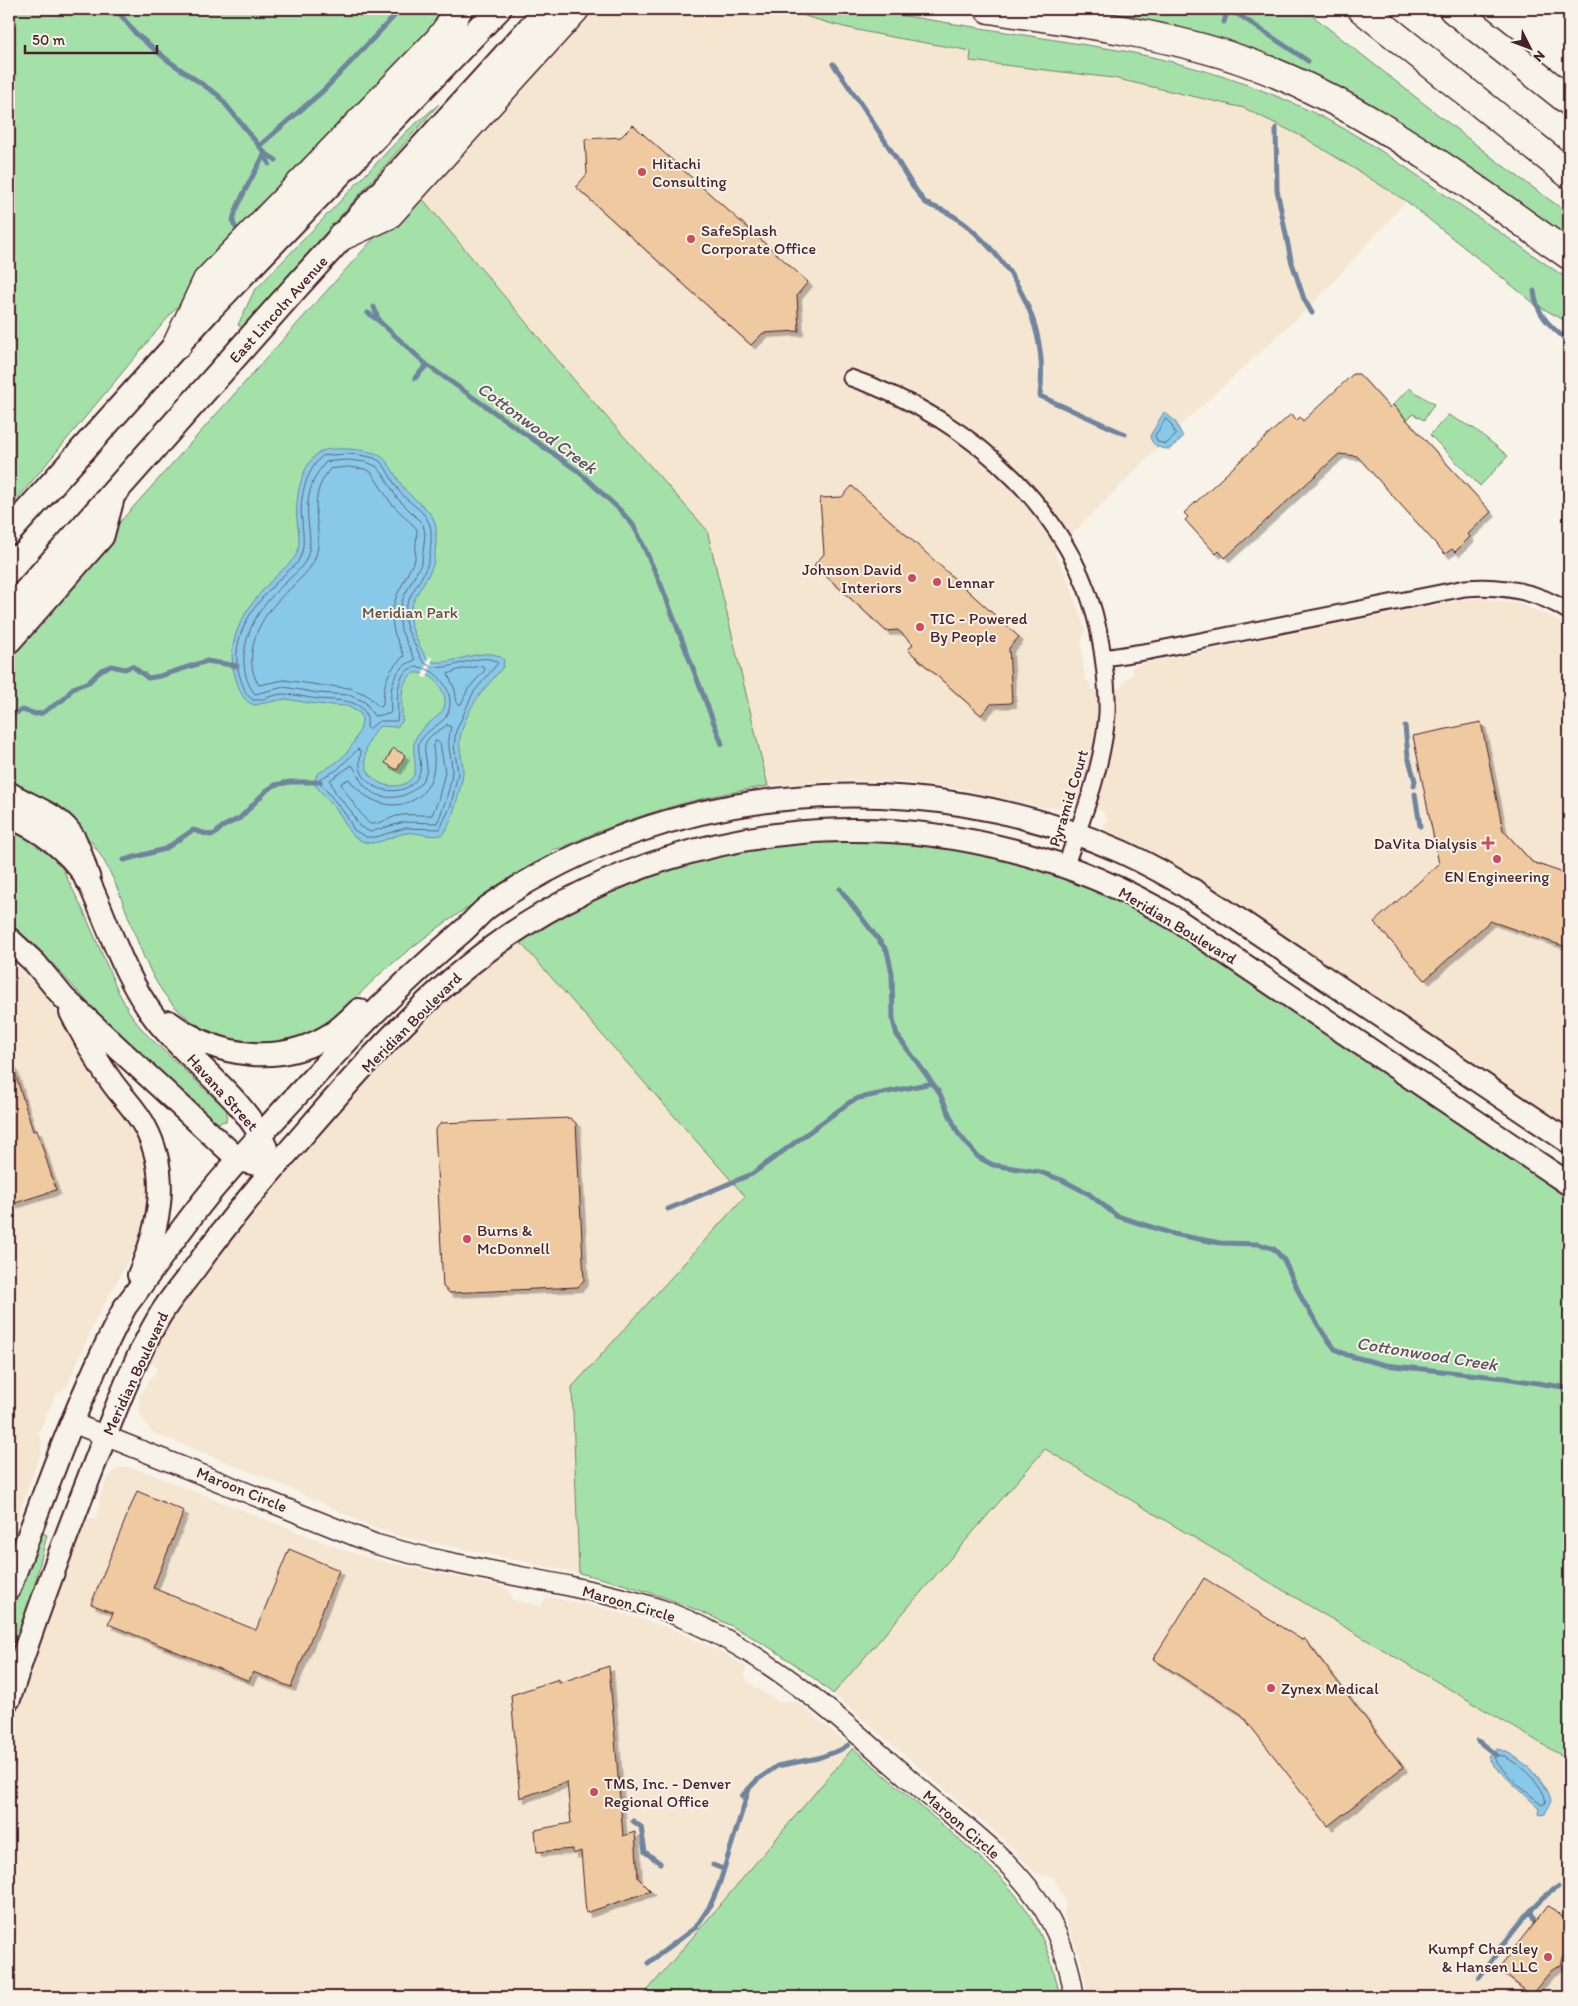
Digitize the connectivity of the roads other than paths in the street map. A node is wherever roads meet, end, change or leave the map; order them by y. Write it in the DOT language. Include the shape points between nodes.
graph roads {
  1 [pos="458,9"];
  2 [pos="498,9"];
  3 [pos="548,9"];
  4 [pos="574,9"];
  5 [pos="989,9"];
  6 [pos="1362,9"];
  7 [pos="1453,9"];
  8 [pos="1569,101"];
  9 [pos="1569,174"];
  10 [pos="342,236"];
  11 [pos="1569,255"];
  12 [pos="177,345"];
  13 [pos="851,378"];
  14 [pos="113,494"];
  15 [pos="9,532"];
  16 [pos="9,611"];
  17 [pos="1569,612"];
  18 [pos="9,640"];
  19 [pos="1104,658"];
  20 [pos="9,795"];
  21 [pos="9,818"];
  22 [pos="1077,834"];
  23 [pos="1065,867"];
  24 [pos="87,878"];
  25 [pos="480,913"];
  26 [pos="9,939"];
  27 [pos="64,998"];
  28 [pos="144,1004"];
  29 [pos="261,1135"];
  30 [pos="1569,1142"];
  31 [pos="239,1160"];
  32 [pos="274,1168"];
  33 [pos="1569,1184"];
  34 [pos="125,1307"];
  35 [pos="73,1423"];
  36 [pos="106,1435"];
  37 [pos="9,1589"];
  38 [pos="9,1699"];
  39 [pos="1074,1997"];
  1 -- 12 [label="highway" via="439,40 207,281"];
  2 -- 12 [label="main road"];
  3 -- 10 [label="main road, East Lincoln Avenue"];
  4 -- 10 [label="highway" via="388,215"];
  5 -- 11 [label="highway" via="1185,44 1288,79 1393,135"];
  6 -- 9 [label="highway"];
  7 -- 8 [label="highway"];
  10 -- 14 [label="main road, East Lincoln Avenue"];
  12 -- 15 [label="main road"];
  13 -- 19 [label="street, Pyramid Court" via="899,397 945,423 978,447 1030,496 1058,532 1081,573 1097,622"];
  14 -- 16 [label="main road, East Lincoln Avenue"];
  14 -- 18 [label="main road" via="101,536"];
  17 -- 19 [label="street" via="1523,592 1492,587 1465,588"];
  19 -- 22 [label="street, Pyramid Court" via="1107,702 1103,747"];
  20 -- 24 [label="main road" via="44,814 68,833"];
  21 -- 24 [label="main road, Havana Street" via="54,842"];
  22 -- 23 [label="street, Pyramid Court"];
  22 -- 25 [label="main road, Meridian Boulevard" via="1001,811 928,799 853,795 768,800 720,808 607,843 539,876"];
  22 -- 30 [label="main road, Meridian Boulevard" via="1144,862 1214,903"];
  23 -- 32 [label="main road, Meridian Boulevard" via="1006,848 947,836 860,829 747,838 632,871 531,921 457,975 399,1029"];
  23 -- 33 [label="main road, Meridian Boulevard" via="1123,890 1177,920"];
  24 -- 28 [label="main road, Havana Street"];
  25 -- 28 [label="main road" via="470,915 410,962 338,1029 297,1050 260,1055 220,1049 184,1032"];
  25 -- 29 [label="main road, Meridian Boulevard" via="378,1009"];
  26 -- 27 [label="main road" via="35,963"];
  27 -- 31 [label="main road"];
  27 -- 34 [label="main road" via="101,1067 146,1128 156,1159 160,1195 156,1228"];
  28 -- 29 [label="main road, Havana Street" via="238,1105"];
  29 -- 31 [label="main road, Meridian Boulevard"];
  29 -- 32 [label="main road, Havana Street"];
  31 -- 32 [label="main road"];
  31 -- 34 [label="main road, Meridian Boulevard" via="192,1215"];
  32 -- 36 [label="main road, Meridian Boulevard" via="162,1312 132,1371"];
  34 -- 35 [label="main road, Meridian Boulevard"];
  35 -- 36 [label="street, Maroon Circle"];
  35 -- 37 [label="main road, Meridian Boulevard"];
  36 -- 38 [label="main road, Meridian Boulevard" via="43,1597"];
  36 -- 39 [label="street, Maroon Circle" via="375,1544 638,1602 689,1621 741,1647 812,1695 1007,1863 1051,1923 1066,1961"];
}
